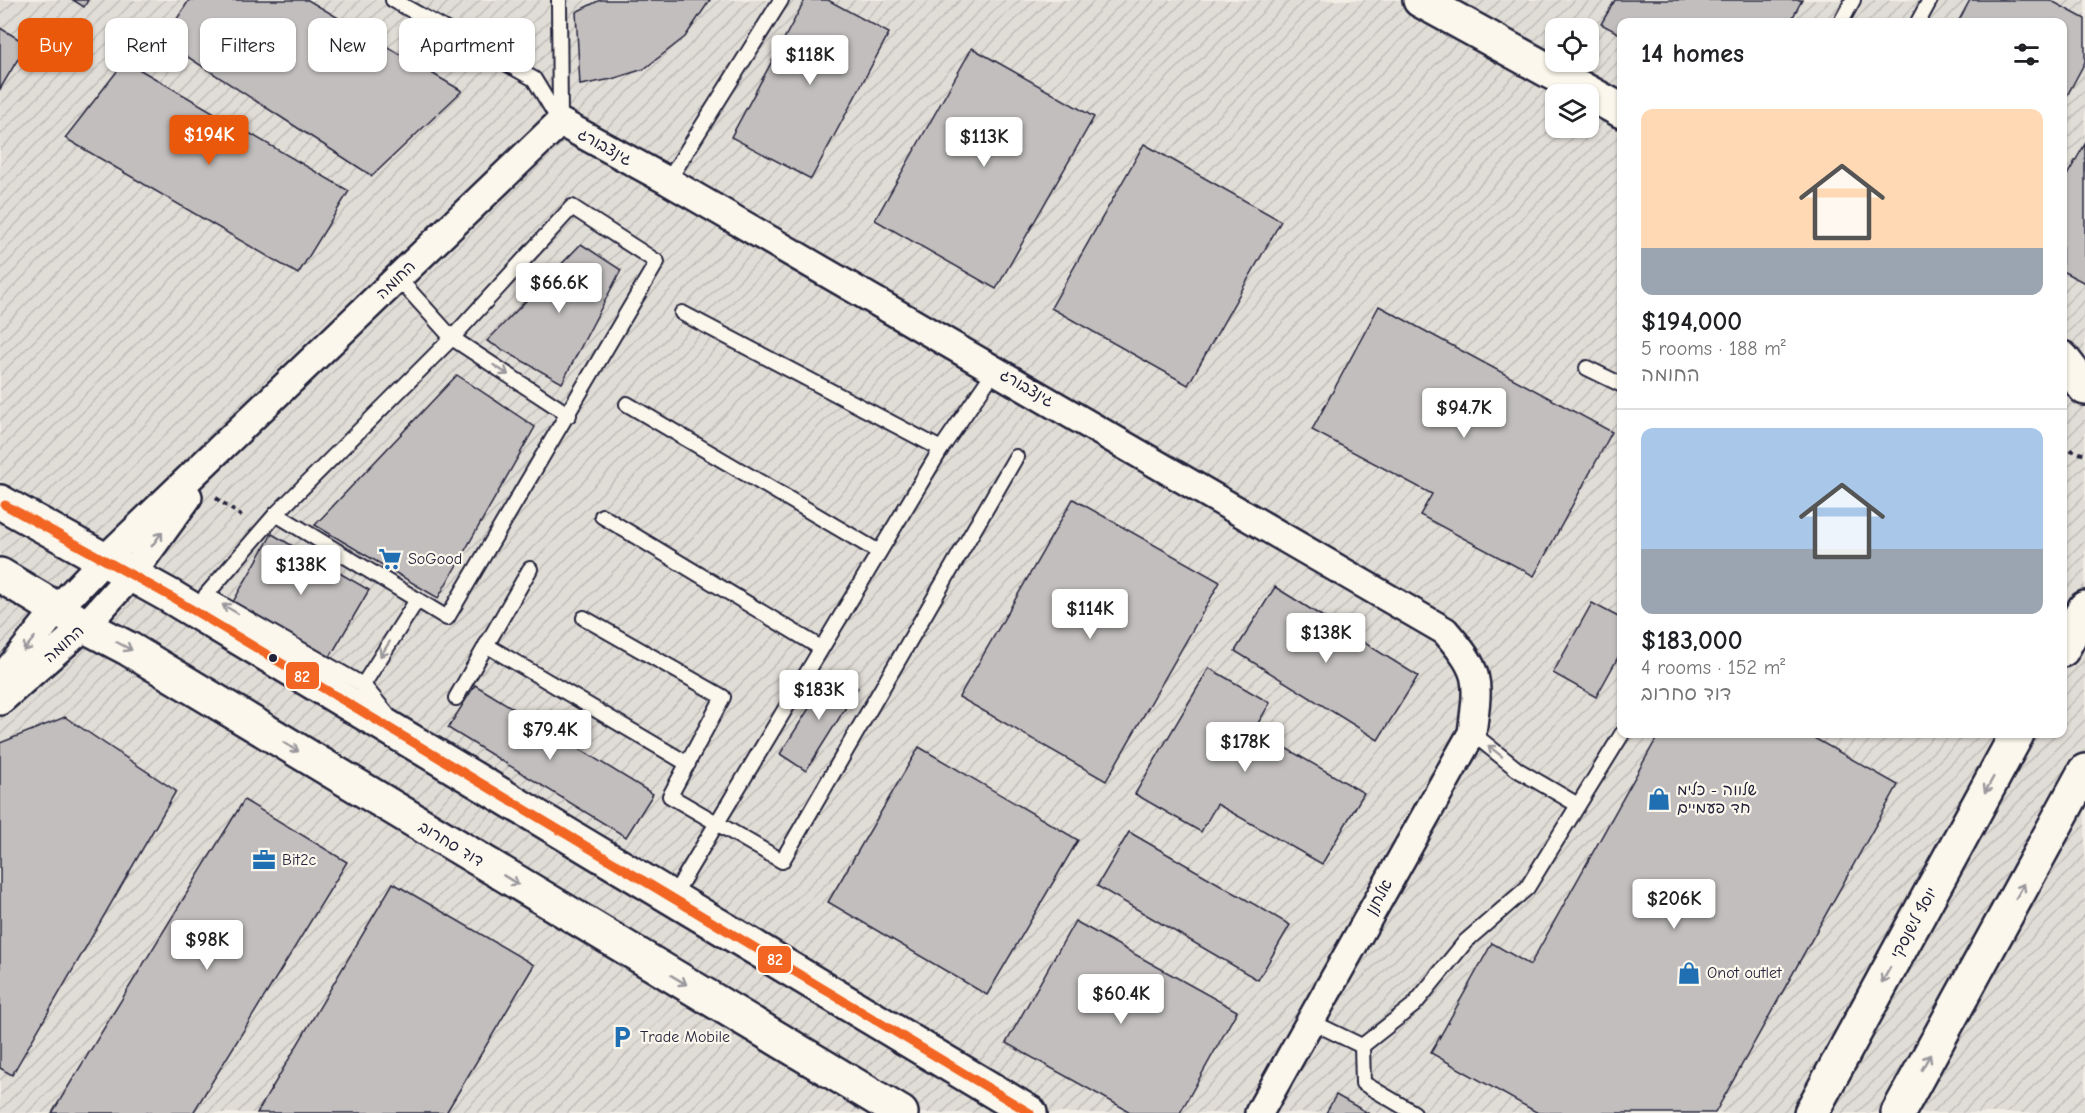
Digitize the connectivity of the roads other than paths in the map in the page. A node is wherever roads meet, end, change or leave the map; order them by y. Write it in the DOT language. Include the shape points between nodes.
graph roads {
  1 [pos="393,0"];
  2 [pos="559,0"];
  3 [pos="781,0"];
  4 [pos="1420,0"];
  5 [pos="1853,0"];
  6 [pos="1930,0"];
  7 [pos="1843,18"];
  8 [pos="1920,18"];
  9 [pos="1617,108"];
  10 [pos="560,122"];
  11 [pos="668,181"];
  12 [pos="398,278"];
  13 [pos="682,313"];
  14 [pos="452,338"];
  15 [pos="2067,358"];
  16 [pos="2067,363"];
  17 [pos="2085,366"];
  18 [pos="1587,368"];
  19 [pos="995,370"];
  20 [pos="1617,383"];
  21 [pos="2085,388"];
  22 [pos="627,404"];
  23 [pos="569,415"];
  24 [pos="231,438"];
  25 [pos="940,449"];
  26 [pos="1016,457"];
  27 [pos="0,502"];
  28 [pos="276,514"];
  29 [pos="602,516"];
  30 [pos="879,552"];
  31 [pos="118,568"];
  32 [pos="530,569"];
  33 [pos="0,575"];
  34 [pos="417,600"];
  35 [pos="2085,608"];
  36 [pos="57,609"];
  37 [pos="584,618"];
  38 [pos="85,626"];
  39 [pos="2067,641"];
  40 [pos="486,645"];
  41 [pos="821,648"];
  42 [pos="1476,674"];
  43 [pos="0,680"];
  44 [pos="363,685"];
  45 [pos="456,698"];
  46 [pos="0,701"];
  47 [pos="1472,733"];
  48 [pos="1620,738"];
  49 [pos="2015,738"];
  50 [pos="411,744"];
  51 [pos="688,764"];
  52 [pos="2085,771"];
  53 [pos="1578,805"];
  54 [pos="716,825"];
  55 [pos="671,899"];
  56 [pos="1310,1021"];
  57 [pos="1362,1046"];
  58 [pos="902,1113"];
  59 [pos="1030,1113"];
  60 [pos="1259,1113"];
  61 [pos="1414,1113"];
  62 [pos="1810,1113"];
  63 [pos="1898,1113"];
  1 -- 10 [label="lane" via="534,78"];
  2 -- 10 [label="lane"];
  3 -- 11 [label="lane"];
  4 -- 9 [label="street"];
  5 -- 7 [label="lane"];
  6 -- 8 [label="lane"];
  10 -- 11 [label="street, גינצבורג"];
  10 -- 12 [label="street, החומה"];
  11 -- 19 [label="street, גינצבורג"];
  12 -- 14 [label="lane"];
  12 -- 24 [label="street, החומה"];
  13 -- 25 [label="lane"];
  14 -- 23 [label="lane, one-way"];
  14 -- 23 [label="lane" via="572,207 657,262"];
  14 -- 28 [label="lane"];
  15 -- 17 [label="street"];
  16 -- 21 [label="street"];
  18 -- 20 [label="lane"];
  19 -- 25 [label="lane"];
  19 -- 42 [label="street, גינצבורג" via="1445,631"];
  22 -- 30 [label="lane"];
  23 -- 34 [label="lane" via="447,618"];
  24 -- 31 [label="street, החומה"];
  31 -- 24 [label="street, החומה, one-way" via="197,484"];
  25 -- 30 [label="lane"];
  26 -- 54 [label="lane" via="782,861"];
  27 -- 31 [label="street"];
  28 -- 34 [label="lane"];
  44 -- 28 [label="lane, one-way" via="206,595"];
  29 -- 41 [label="lane"];
  30 -- 41 [label="lane"];
  31 -- 36 [label="street, החומה"];
  31 -- 38 [label="street, החומה"];
  31 -- 50 [label="street"];
  32 -- 40 [label="lane"];
  33 -- 36 [label="street, דוד סחרוב"];
  34 -- 44 [label="lane, one-way"];
  35 -- 39 [label="street"];
  36 -- 38 [label="street, דוד סחרוב"];
  36 -- 43 [label="street, החומה, one-way"];
  37 -- 51 [label="lane" via="723,697"];
  38 -- 46 [label="street, החומה"];
  38 -- 58 [label="street, דוד סחרוב, one-way"];
  40 -- 45 [label="lane"];
  40 -- 51 [label="lane"];
  41 -- 54 [label="lane"];
  42 -- 47 [label="street, אלחנן"];
  44 -- 50 [label="lane"];
  53 -- 47 [label="lane, one-way" via="1518,770"];
  47 -- 56 [label="street, אלחנן"];
  48 -- 53 [label="lane"];
  49 -- 62 [label="street, יוסף לישנסקי, one-way"];
  50 -- 55 [label="street"];
  51 -- 54 [label="lane" via="670,796"];
  63 -- 52 [label="street, one-way"];
  53 -- 57 [label="lane" via="1527,888 1466,941 1413,1005"];
  54 -- 55 [label="lane"];
  55 -- 59 [label="street"];
  56 -- 57 [label="lane"];
  56 -- 60 [label="street, אלחנן"];
  57 -- 61 [label="lane" via="1363,1083"];
}
